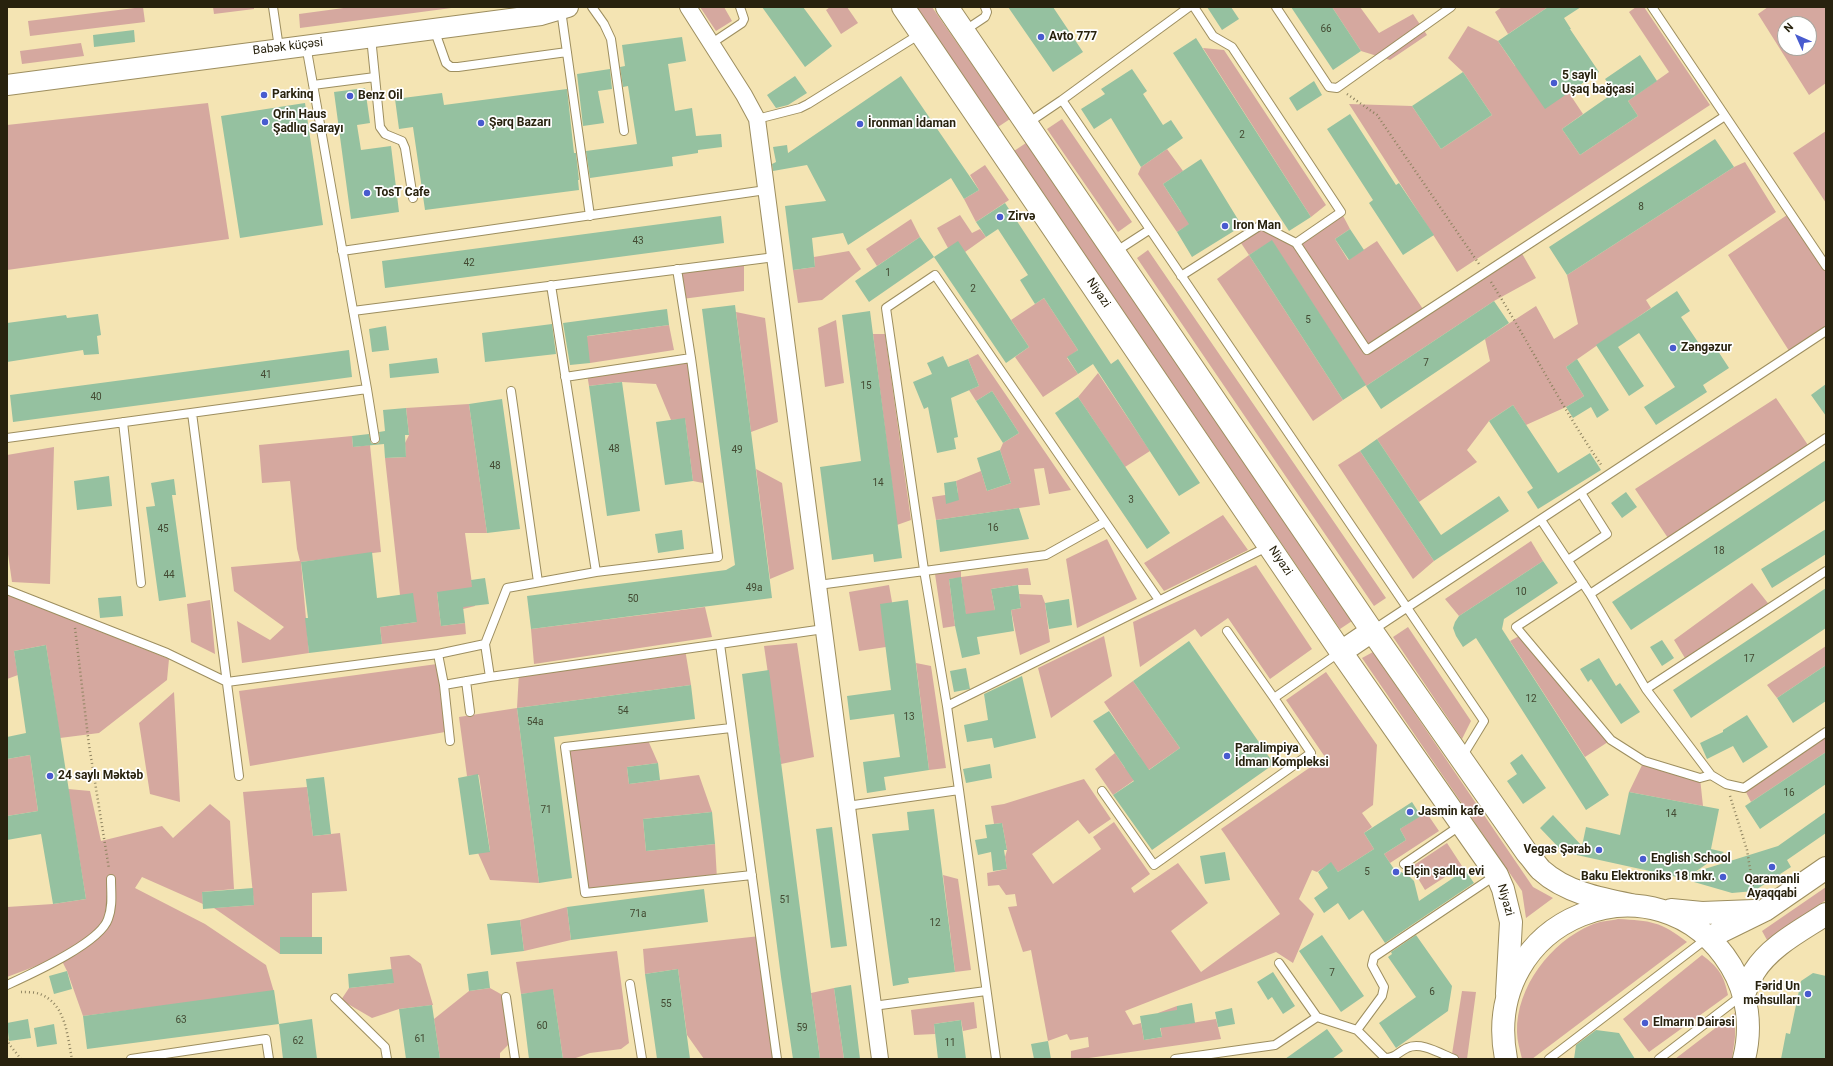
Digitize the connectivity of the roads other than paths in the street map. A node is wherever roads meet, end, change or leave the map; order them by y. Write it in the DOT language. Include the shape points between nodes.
graph roads {
  1 [pos="273,7"];
  2 [pos="592,7"];
  3 [pos="688,7"];
  4 [pos="740,7"];
  5 [pos="903,7"];
  6 [pos="947,7"];
  7 [pos="985,7"];
  8 [pos="1189,7"];
  9 [pos="1194,7"];
  10 [pos="1276,7"];
  11 [pos="1451,7"];
  12 [pos="1652,7"];
  13 [pos="565,9"];
  14 [pos="433,29"];
  15 [pos="963,31"];
  16 [pos="921,34"];
  17 [pos="371,37"];
  18 [pos="712,43"];
  19 [pos="306,45"];
  20 [pos="279,48"];
  21 [pos="567,52"];
  22 [pos="375,77"];
  23 [pos="7,85"];
  24 [pos="313,85"];
  25 [pos="1062,100"];
  26 [pos="1725,116"];
  27 [pos="757,119"];
  28 [pos="1026,124"];
  29 [pos="624,131"];
  30 [pos="997,144"];
  31 [pos="766,190"];
  32 [pos="413,198"];
  33 [pos="590,216"];
  34 [pos="1149,230"];
  35 [pos="1296,243"];
  36 [pos="342,251"];
  37 [pos="1114,252"];
  38 [pos="775,257"];
  39 [pos="1826,266"];
  40 [pos="677,269"];
  41 [pos="1181,276"];
  42 [pos="551,286"];
  43 [pos="353,311"];
  44 [pos="1826,331"];
  45 [pos="691,358"];
  46 [pos="565,377"];
  47 [pos="366,389"];
  48 [pos="511,391"];
  49 [pos="192,413"];
  50 [pos="123,422"];
  51 [pos="7,438"];
  52 [pos="1826,438"];
  53 [pos="375,439"];
  54 [pos="1581,493"];
  55 [pos="1541,520"];
  56 [pos="1105,522"];
  57 [pos="1269,546"];
  58 [pos="1568,560"];
  59 [pos="924,570"];
  60 [pos="1826,571"];
  61 [pos="596,572"];
  62 [pos="538,582"];
  63 [pos="141,583"];
  64 [pos="1583,583"];
  65 [pos="818,585"];
  66 [pos="7,590"];
  67 [pos="1590,594"];
  68 [pos="1159,600"];
  69 [pos="1406,607"];
  70 [pos="824,629"];
  71 [pos="1227,631"];
  72 [pos="1372,631"];
  73 [pos="486,644"];
  74 [pos="720,644"];
  75 [pos="1341,652"];
  76 [pos="438,654"];
  77 [pos="490,677"];
  78 [pos="466,681"];
  79 [pos="227,682"];
  80 [pos="444,684"];
  81 [pos="1646,688"];
  82 [pos="1274,698"];
  83 [pos="947,706"];
  84 [pos="470,712"];
  85 [pos="731,728"];
  86 [pos="1826,732"];
  87 [pos="450,740"];
  88 [pos="1461,758"];
  89 [pos="1712,775"];
  90 [pos="239,776"];
  91 [pos="959,790"];
  92 [pos="1102,791"];
  93 [pos="847,806"];
  94 [pos="1462,825"];
  95 [pos="1404,864"];
  96 [pos="1826,868"];
  97 [pos="752,875"];
  98 [pos="1497,875"];
  99 [pos="111,879"];
  100 [pos="1759,901"];
  101 [pos="1638,906"];
  102 [pos="1826,914"];
  103 [pos="1708,938"];
  104 [pos="1279,963"];
  105 [pos="630,984"];
  106 [pos="7,985"];
  107 [pos="986,991"];
  108 [pos="1744,994"];
  109 [pos="1507,995"];
  110 [pos="336,998"];
  111 [pos="506,998"];
  112 [pos="873,1006"];
  113 [pos="1317,1017"];
  114 [pos="1503,1020"];
  115 [pos="1357,1030"];
  116 [pos="1746,1054"];
  117 [pos="131,1059"];
  118 [pos="269,1059"];
  119 [pos="387,1059"];
  120 [pos="515,1059"];
  121 [pos="642,1059"];
  122 [pos="777,1059"];
  123 [pos="880,1059"];
  124 [pos="996,1059"];
  125 [pos="1175,1059"];
  126 [pos="1454,1059"];
  127 [pos="1493,1059"];
  128 [pos="1506,1059"];
  129 [pos="1549,1059"];
  130 [pos="1659,1059"];
  1 -- 20 [label="lane"];
  2 -- 29 [label="lane" via="604,24 610,39"];
  3 -- 18 [label="street"];
  4 -- 18 [label="lane" via="744,19 742,23"];
  5 -- 16 [label="main road, Niyazi"];
  6 -- 15 [label="main road"];
  7 -- 15 [label="lane" via="985,17"];
  8 -- 25 [label="lane"];
  9 -- 35 [label="lane" via="1213,36 1232,47 1341,212"];
  10 -- 11 [label="lane" via="1329,87 1337,88"];
  12 -- 26 [label="lane"];
  13 -- 14 [label="street, Babək küçəsi" via="541,15"];
  13 -- 21 [label="lane"];
  14 -- 17 [label="street, Babək küçəsi"];
  14 -- 21 [label="lane" via="446,63 451,67"];
  15 -- 28 [label="main road"];
  16 -- 27 [label="lane" via="808,104"];
  16 -- 30 [label="main road, Niyazi"];
  17 -- 19 [label="street, Babək küçəsi"];
  17 -- 22 [label="lane"];
  18 -- 27 [label="street"];
  19 -- 20 [label="street, Babək küçəsi"];
  19 -- 24 [label="lane"];
  20 -- 23 [label="street, Babək küçəsi"];
  21 -- 33 [label="lane"];
  22 -- 24 [label="lane"];
  22 -- 32 [label="lane" via="380,127 385,134 402,142 405,148"];
  24 -- 36 [label="lane"];
  25 -- 28 [label="lane"];
  25 -- 34 [label="lane"];
  26 -- 35 [label="lane" via="1367,350"];
  26 -- 39 [label="lane"];
  27 -- 31 [label="street"];
  28 -- 30 [label="main road"];
  28 -- 37 [label="main road"];
  30 -- 57 [label="main road, Niyazi"];
  31 -- 33 [label="lane"];
  31 -- 38 [label="street"];
  33 -- 36 [label="lane"];
  34 -- 37 [label="lane"];
  34 -- 41 [label="lane"];
  35 -- 41 [label="lane" via="1261,225"];
  36 -- 43 [label="lane"];
  37 -- 72 [label="main road"];
  38 -- 40 [label="lane"];
  38 -- 65 [label="street"];
  40 -- 42 [label="lane"];
  40 -- 45 [label="lane"];
  41 -- 69 [label="lane"];
  42 -- 43 [label="lane"];
  42 -- 46 [label="lane"];
  43 -- 47 [label="lane"];
  44 -- 54 [label="lane"];
  45 -- 46 [label="lane"];
  45 -- 61 [label="lane" via="718,557"];
  46 -- 61 [label="lane"];
  47 -- 49 [label="lane"];
  47 -- 53 [label="lane"];
  48 -- 62 [label="lane"];
  49 -- 50 [label="lane"];
  49 -- 79 [label="lane"];
  50 -- 51 [label="lane"];
  50 -- 63 [label="lane"];
  52 -- 67 [label="lane"];
  54 -- 55 [label="lane"];
  54 -- 58 [label="lane" via="1607,534"];
  55 -- 58 [label="lane"];
  55 -- 69 [label="lane"];
  56 -- 59 [label="lane" via="1046,555"];
  56 -- 59 [label="lane" via="935,275 886,308"];
  56 -- 68 [label="lane"];
  57 -- 68 [label="lane"];
  57 -- 75 [label="main road, Niyazi"];
  58 -- 64 [label="lane"];
  59 -- 65 [label="lane"];
  59 -- 83 [label="lane"];
  60 -- 81 [label="lane"];
  61 -- 62 [label="lane"];
  62 -- 73 [label="lane" via="507,588"];
  64 -- 67 [label="lane"];
  64 -- 89 [label="lane" via="1516,628 1611,740 1644,762 1700,778"];
  65 -- 70 [label="street"];
  66 -- 79 [label="lane" via="167,654"];
  67 -- 81 [label="lane"];
  68 -- 83 [label="lane"];
  69 -- 72 [label="lane"];
  69 -- 88 [label="lane" via="1484,721"];
  70 -- 74 [label="lane"];
  70 -- 93 [label="street"];
  71 -- 82 [label="lane"];
  72 -- 75 [label="main road"];
  72 -- 88 [label="main road"];
  73 -- 76 [label="lane"];
  73 -- 77 [label="lane"];
  74 -- 77 [label="lane"];
  74 -- 85 [label="lane"];
  75 -- 82 [label="lane"];
  75 -- 94 [label="main road, Niyazi"];
  76 -- 79 [label="lane"];
  76 -- 80 [label="lane"];
  77 -- 78 [label="lane"];
  78 -- 80 [label="lane"];
  78 -- 84 [label="lane"];
  79 -- 90 [label="lane"];
  80 -- 87 [label="lane"];
  81 -- 89 [label="lane"];
  82 -- 92 [label="lane" via="1311,753 1154,865"];
  83 -- 91 [label="lane"];
  85 -- 97 [label="lane"];
  85 -- 97 [label="lane" via="566,747 585,893"];
  86 -- 89 [label="lane" via="1744,788 1726,784"];
  88 -- 101 [label="main road" via="1527,853 1541,869 1571,889 1596,898"];
  91 -- 93 [label="lane"];
  91 -- 107 [label="lane"];
  93 -- 112 [label="street"];
  94 -- 95 [label="lane"];
  94 -- 98 [label="main road, Niyazi"];
  96 -- 100 [label="main road"];
  97 -- 122 [label="lane"];
  98 -- 109 [label="main road, Niyazi" via="1511,922"];
  98 -- 115 [label="lane" via="1374,957 1372,965 1384,987 1382,996"];
  99 -- 106 [label="lane" via="112,905 108,920 98,934 48,966"];
  100 -- 101 [label="main road" via="1702,913"];
  100 -- 103 [label="main road"];
  101 -- 103 [label="main road" via="1664,912 1687,922"];
  101 -- 109 [label="main road" via="1582,914 1557,927 1535,946 1522,963"];
  102 -- 108 [label="main road" via="1764,959"];
  103 -- 108 [label="main road" via="1724,954"];
  103 -- 129 [label="lane"];
  104 -- 113 [label="lane"];
  105 -- 121 [label="lane"];
  107 -- 112 [label="lane"];
  107 -- 124 [label="lane"];
  108 -- 116 [label="main road" via="1748,1019"];
  108 -- 130 [label="lane"];
  109 -- 114 [label="main road"];
  110 -- 119 [label="lane" via="385,1047"];
  111 -- 120 [label="lane"];
  112 -- 123 [label="street"];
  113 -- 115 [label="lane"];
  113 -- 125 [label="lane" via="1276,1045"];
  114 -- 127 [label="main road"];
  114 -- 128 [label="main road"];
  115 -- 126 [label="lane" via="1385,1058 1393,1058 1407,1048 1419,1045"];
  117 -- 118 [label="lane" via="266,1040"];
}
